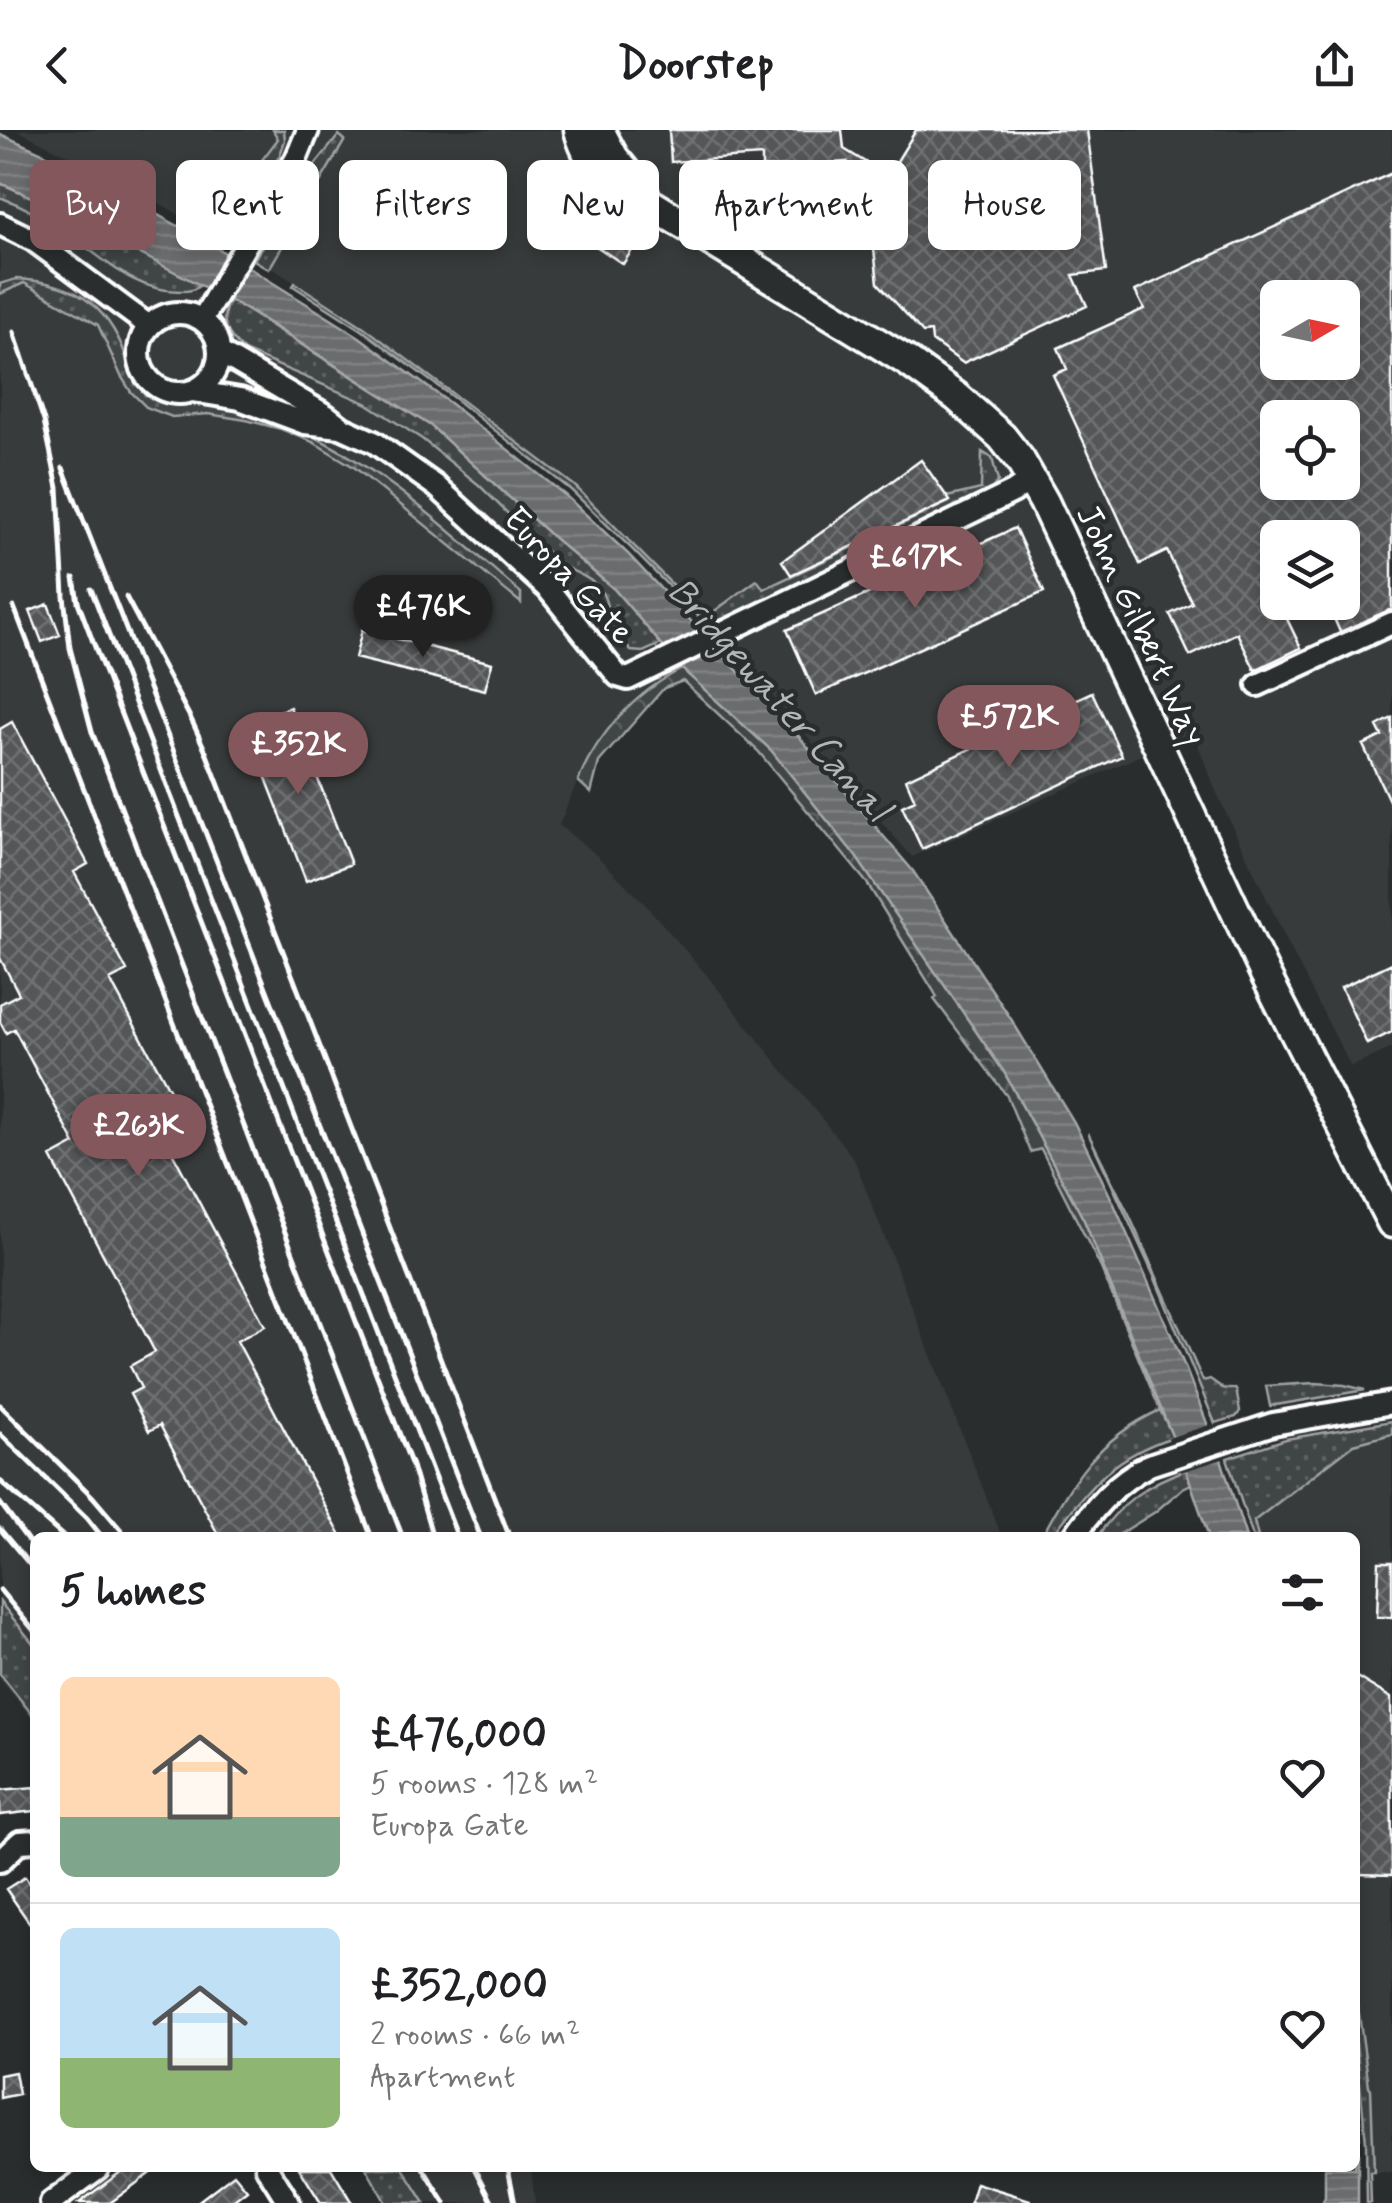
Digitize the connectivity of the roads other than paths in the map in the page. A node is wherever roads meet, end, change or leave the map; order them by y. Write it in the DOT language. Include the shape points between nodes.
graph roads {
  1 [pos="308,130"];
  2 [pos="322,130"];
  3 [pos="579,130"];
  4 [pos="600,130"];
  5 [pos="296,160"];
  6 [pos="592,160"];
  7 [pos="616,160"];
  8 [pos="659,209"];
  9 [pos="0,224"];
  10 [pos="243,250"];
  11 [pos="202,320"];
  12 [pos="149,326"];
  13 [pos="219,352"];
  14 [pos="192,392"];
  15 [pos="343,428"];
  16 [pos="1032,479"];
  17 [pos="1392,623"];
  18 [pos="1258,685"];
  19 [pos="1392,1223"];
  20 [pos="1392,1403"];
  21 [pos="1077,1532"];
  22 [pos="30,1841"];
  23 [pos="0,1861"];
  24 [pos="93,2172"];
  25 [pos="271,2172"];
  26 [pos="51,2203"];
  27 [pos="290,2203"];
  1 -- 5 [label="street"];
  2 -- 5 [label="street"];
  3 -- 6 [label="street, John Gilbert Way"];
  4 -- 7 [label="street, John Gilbert Way"];
  8 -- 16 [label="street, John Gilbert Way" via="933,378 1002,437"];
  9 -- 12 [label="street" via="34,240"];
  10 -- 11 [label="street"];
  11 -- 12 [label="street" via="169,314"];
  11 -- 13 [label="street"];
  12 -- 14 [label="street" via="139,350 145,376 166,392"];
  13 -- 14 [label="street" via="213,375"];
  13 -- 15 [label="street, Europa Gate"];
  14 -- 15 [label="street, Europa Gate" via="240,398 305,423"];
  15 -- 16 [label="street, Europa Gate" via="406,464 479,524 549,590 618,676 628,678"];
  16 -- 19 [label="street, John Gilbert Way" via="1259,961"];
  17 -- 18 [label="street"];
  20 -- 21 [label="street" via="1301,1418 1167,1458 1131,1474"];
  22 -- 23 [label="street"];
  24 -- 26 [label="street"];
  25 -- 27 [label="street"];
}
